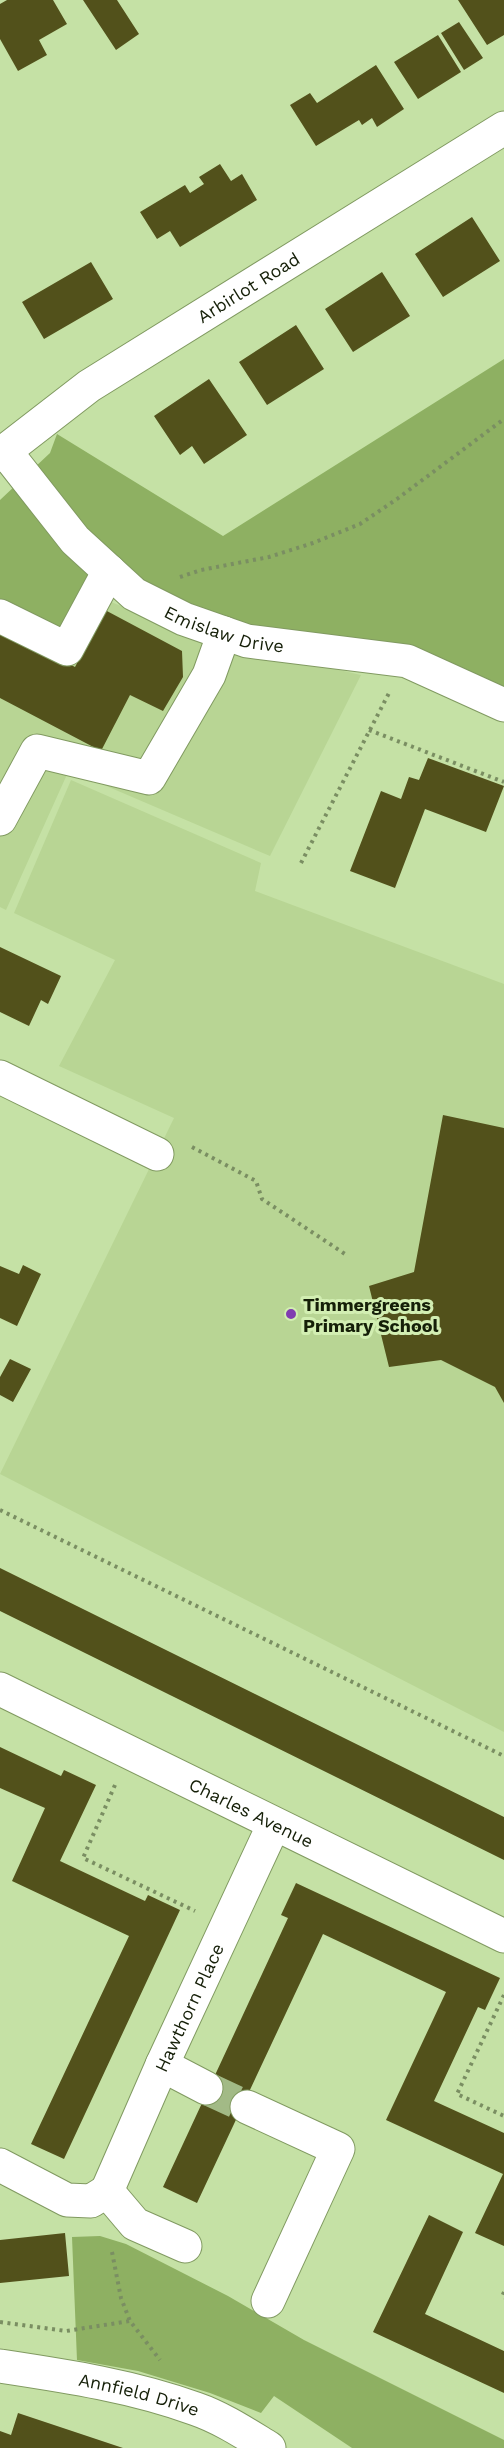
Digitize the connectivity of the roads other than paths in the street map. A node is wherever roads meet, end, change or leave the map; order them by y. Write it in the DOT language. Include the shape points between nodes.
graph roads {
  1 [pos="504,128"];
  2 [pos="2,453"];
  3 [pos="109,571"];
  4 [pos="0,616"];
  5 [pos="225,633"];
  6 [pos="504,705"];
  7 [pos="0,819"];
  8 [pos="14,1084"];
  9 [pos="171,1149"];
  10 [pos="0,1689"];
  11 [pos="274,1824"];
  12 [pos="504,1936"];
  13 [pos="162,2065"];
  14 [pos="207,2088"];
  15 [pos="247,2106"];
  16 [pos="0,2165"];
  17 [pos="107,2191"];
  18 [pos="185,2246"];
  19 [pos="268,2301"];
  20 [pos="0,2366"];
  21 [pos="269,2448"];
  1 -- 2 [label="street, Arbirlot Road" via="89,387"];
  2 -- 3 [label="street, Emislaw Drive" via="75,540"];
  3 -- 4 [label="street" via="67,649"];
  3 -- 5 [label="street, Emislaw Drive" via="134,594 184,619"];
  5 -- 6 [label="street, Emislaw Drive" via="247,640 406,661"];
  5 -- 7 [label="street" via="209,675 149,778 37,751"];
  8 -- 9 [label="street"];
  10 -- 11 [label="street, Charles Avenue"];
  11 -- 12 [label="street, Charles Avenue"];
  11 -- 13 [label="street, Hawthorn Place"];
  13 -- 14 [label="street"];
  13 -- 17 [label="street, Hawthorn Place"];
  15 -- 19 [label="street" via="338,2149"];
  16 -- 17 [label="street" via="67,2200 91,2201"];
  17 -- 18 [label="street" via="135,2224"];
  20 -- 21 [label="street, Annfield Drive" via="150,2394 199,2409"];
}
